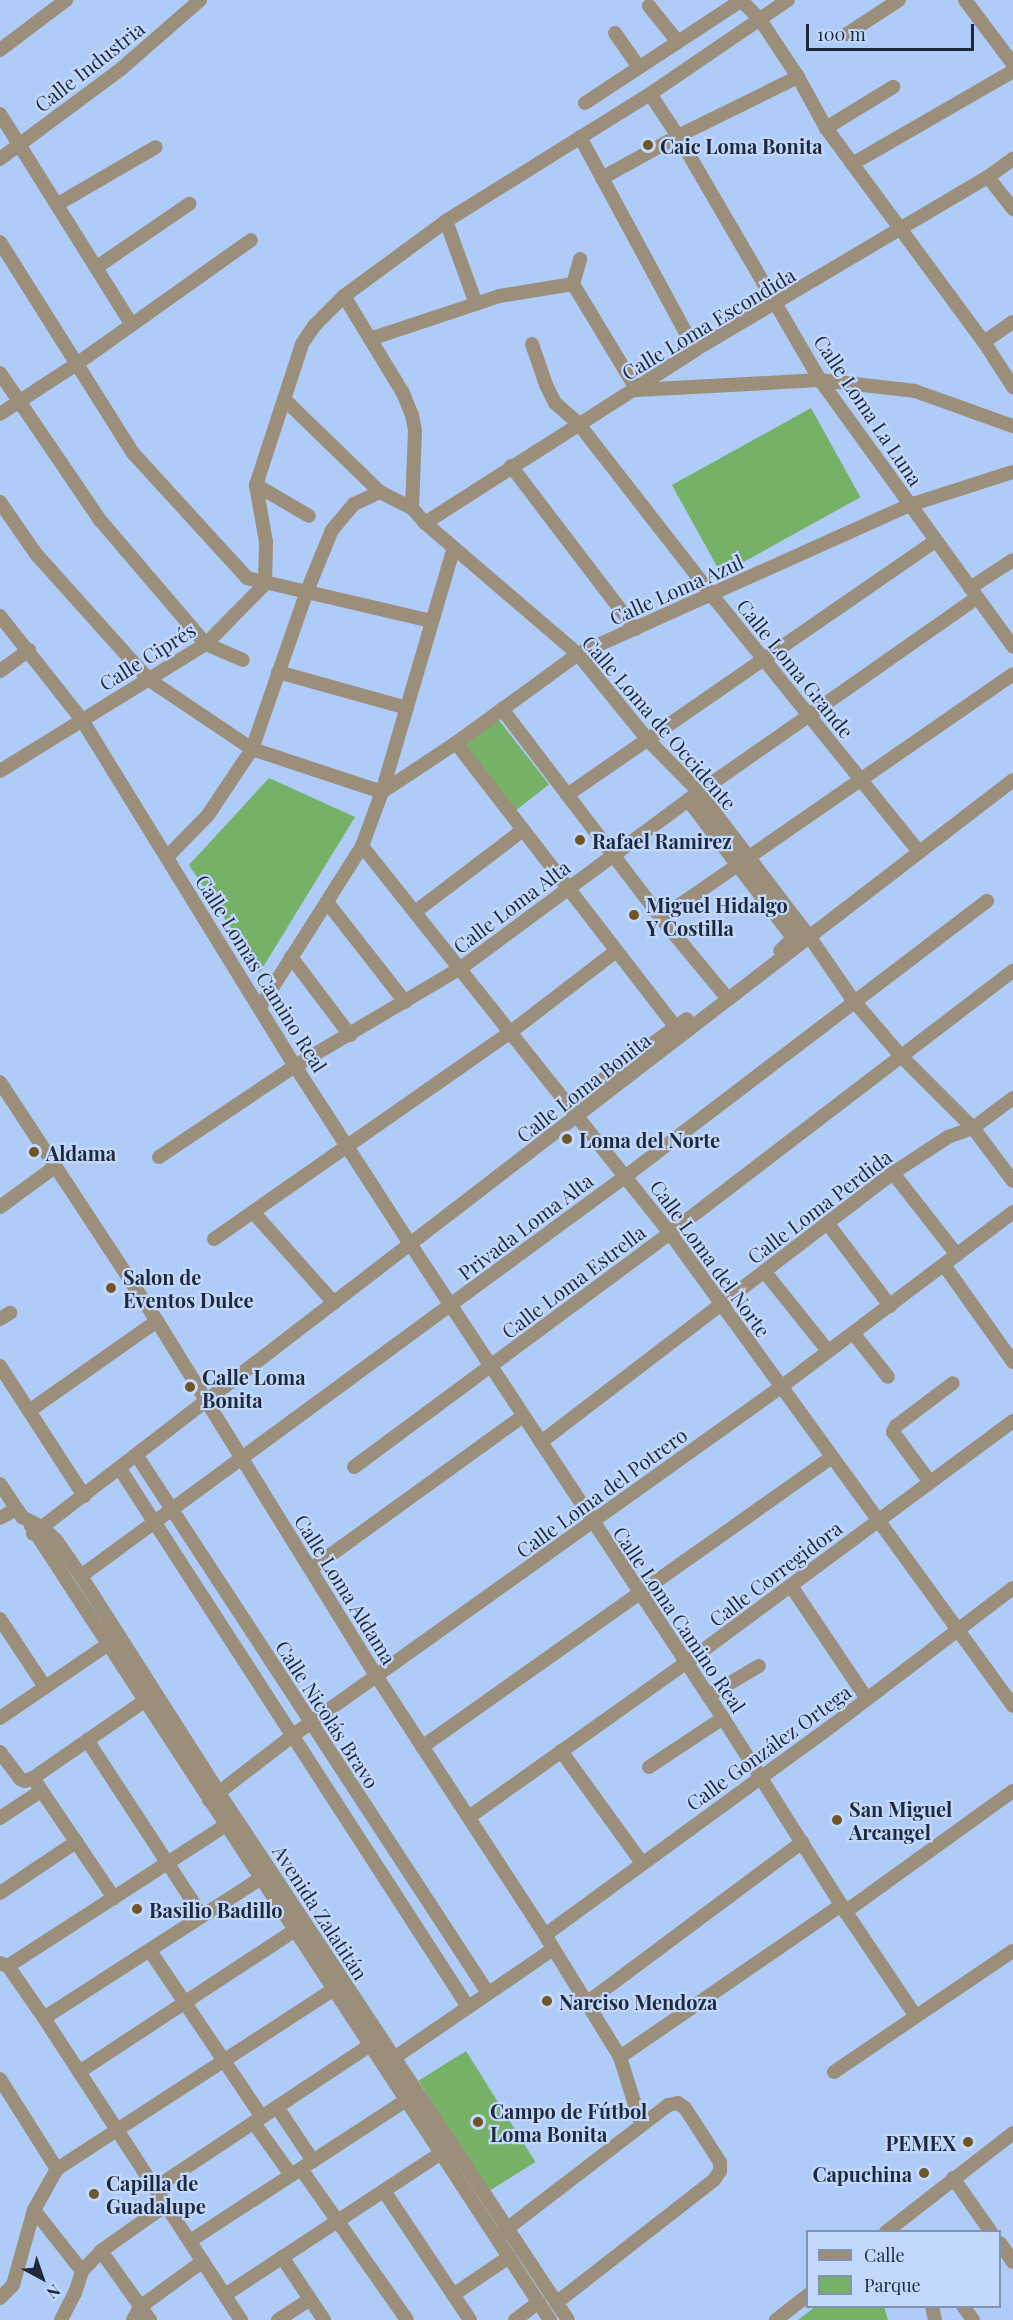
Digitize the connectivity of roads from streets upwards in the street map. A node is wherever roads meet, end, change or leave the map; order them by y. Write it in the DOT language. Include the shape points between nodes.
graph roads {
  1 [pos="66,0"];
  2 [pos="200,0"];
  3 [pos="742,0"];
  4 [pos="788,0"];
  5 [pos="899,0"];
  6 [pos="965,0"];
  7 [pos="649,6"];
  8 [pos="761,21"];
  9 [pos="615,33"];
  10 [pos="847,34"];
  11 [pos="678,42"];
  12 [pos="0,50"];
  13 [pos="1013,64"];
  14 [pos="638,66"];
  15 [pos="1013,71"];
  16 [pos="798,77"];
  17 [pos="893,87"];
  18 [pos="650,94"];
  19 [pos="585,103"];
  20 [pos="0,114"];
  21 [pos="826,128"];
  22 [pos="678,136"];
  23 [pos="580,137"];
  24 [pos="19,145"];
  25 [pos="156,147"];
  26 [pos="0,159"];
  27 [pos="1013,159"];
  28 [pos="852,164"];
  29 [pos="988,177"];
  30 [pos="603,178"];
  31 [pos="58,204"];
  32 [pos="189,204"];
  33 [pos="1013,209"];
  34 [pos="446,221"];
  35 [pos="901,228"];
  36 [pos="250,240"];
  37 [pos="0,242"];
  38 [pos="580,259"];
  39 [pos="97,267"];
  40 [pos="573,284"];
  41 [pos="344,296"];
  42 [pos="777,302"];
  43 [pos="476,304"];
  44 [pos="1013,322"];
  45 [pos="131,324"];
  46 [pos="370,339"];
  47 [pos="984,342"];
  48 [pos="532,344"];
  49 [pos="695,350"];
  50 [pos="78,363"];
  51 [pos="0,373"];
  52 [pos="820,380"];
  53 [pos="1013,387"];
  54 [pos="637,390"];
  55 [pos="284,399"];
  56 [pos="19,402"];
  57 [pos="0,414"];
  58 [pos="578,423"];
  59 [pos="1013,426"];
  60 [pos="511,466"];
  61 [pos="1013,472"];
  62 [pos="256,485"];
  63 [pos="380,492"];
  64 [pos="0,502"];
  65 [pos="910,505"];
  66 [pos="412,508"];
  67 [pos="309,516"];
  68 [pos="425,523"];
  69 [pos="935,540"];
  70 [pos="454,548"];
  71 [pos="1013,560"];
  72 [pos="265,584"];
  73 [pos="307,591"];
  74 [pos="974,593"];
  75 [pos="711,594"];
  76 [pos="0,616"];
  77 [pos="432,621"];
  78 [pos="635,629"];
  79 [pos="206,644"];
  80 [pos="1013,647"];
  81 [pos="29,650"];
  82 [pos="578,654"];
  83 [pos="764,659"];
  84 [pos="243,660"];
  85 [pos="0,671"];
  86 [pos="278,672"];
  87 [pos="1013,674"];
  88 [pos="148,679"];
  89 [pos="406,708"];
  90 [pos="502,709"];
  91 [pos="808,715"];
  92 [pos="82,720"];
  93 [pos="648,740"];
  94 [pos="456,743"];
  95 [pos="252,749"];
  96 [pos="0,771"];
  97 [pos="861,779"];
  98 [pos="1012,783"];
  99 [pos="382,792"];
  100 [pos="567,795"];
  101 [pos="693,796"];
  102 [pos="523,830"];
  103 [pos="362,846"];
  104 [pos="919,852"];
  105 [pos="613,854"];
  106 [pos="748,856"];
  107 [pos="167,858"];
  108 [pos="737,865"];
  109 [pos="568,888"];
  110 [pos="987,901"];
  111 [pos="327,902"];
  112 [pos="416,912"];
  113 [pos="661,918"];
  114 [pos="811,939"];
  115 [pos="615,952"];
  116 [pos="291,957"];
  117 [pos="461,968"];
  118 [pos="1013,971"];
  119 [pos="723,993"];
  120 [pos="853,1000"];
  121 [pos="405,1002"];
  122 [pos="260,1008"];
  123 [pos="676,1028"];
  124 [pos="512,1031"];
  125 [pos="350,1035"];
  126 [pos="902,1056"];
  127 [pos="295,1066"];
  128 [pos="0,1082"];
  129 [pos="1013,1098"];
  130 [pos="569,1104"];
  131 [pos="578,1116"];
  132 [pos="974,1128"];
  133 [pos="347,1144"];
  134 [pos="159,1157"];
  135 [pos="56,1166"];
  136 [pos="893,1173"];
  137 [pos="626,1176"];
  138 [pos="1013,1181"];
  139 [pos="0,1207"];
  140 [pos="253,1212"];
  141 [pos="1013,1212"];
  142 [pos="828,1224"];
  143 [pos="670,1233"];
  144 [pos="214,1239"];
  145 [pos="411,1245"];
  146 [pos="957,1255"];
  147 [pos="944,1264"];
  148 [pos="764,1271"];
  149 [pos="334,1303"];
  150 [pos="721,1304"];
  151 [pos="450,1306"];
  152 [pos="890,1306"];
  153 [pos="157,1321"];
  154 [pos="853,1333"];
  155 [pos="828,1352"];
  156 [pos="1013,1362"];
  157 [pos="0,1366"];
  158 [pos="491,1366"];
  159 [pos="888,1377"];
  160 [pos="953,1383"];
  161 [pos="781,1387"];
  162 [pos="208,1402"];
  163 [pos="29,1412"];
  164 [pos="523,1416"];
  165 [pos="1013,1420"];
  166 [pos="541,1442"];
  167 [pos="137,1456"];
  168 [pos="241,1457"];
  169 [pos="832,1457"];
  170 [pos="354,1467"];
  171 [pos="120,1469"];
  172 [pos="929,1481"];
  173 [pos="0,1484"];
  174 [pos="84,1496"];
  175 [pos="16,1509"];
  176 [pos="171,1509"];
  177 [pos="0,1518"];
  178 [pos="878,1520"];
  179 [pos="154,1522"];
  180 [pos="592,1523"];
  181 [pos="35,1528"];
  182 [pos="311,1569"];
  183 [pos="81,1576"];
  184 [pos="791,1586"];
  185 [pos="1013,1588"];
  186 [pos="640,1594"];
  187 [pos="0,1619"];
  188 [pos="957,1631"];
  189 [pos="107,1645"];
  190 [pos="686,1663"];
  191 [pos="759,1666"];
  192 [pos="377,1677"];
  193 [pos="45,1687"];
  194 [pos="708,1696"];
  195 [pos="867,1699"];
  196 [pos="144,1701"];
  197 [pos="1012,1705"];
  198 [pos="0,1718"];
  199 [pos="723,1718"];
  200 [pos="311,1723"];
  201 [pos="292,1736"];
  202 [pos="87,1740"];
  203 [pos="422,1747"];
  204 [pos="561,1751"];
  205 [pos="0,1752"];
  206 [pos="648,1767"];
  207 [pos="759,1777"];
  208 [pos="29,1779"];
  209 [pos="41,1791"];
  210 [pos="1013,1791"];
  211 [pos="214,1796"];
  212 [pos="470,1817"];
  213 [pos="0,1818"];
  214 [pos="226,1825"];
  215 [pos="76,1842"];
  216 [pos="802,1842"];
  217 [pos="642,1863"];
  218 [pos="167,1864"];
  219 [pos="261,1878"];
  220 [pos="0,1893"];
  221 [pos="114,1898"];
  222 [pos="843,1908"];
  223 [pos="202,1917"];
  224 [pos="295,1930"];
  225 [pos="545,1935"];
  226 [pos="553,1949"];
  227 [pos="150,1951"];
  228 [pos="1013,1951"];
  229 [pos="4,1965"];
  230 [pos="339,1985"];
  231 [pos="488,1993"];
  232 [pos="185,2002"];
  233 [pos="585,2004"];
  234 [pos="468,2007"];
  235 [pos="915,2015"];
  236 [pos="44,2018"];
  237 [pos="370,2045"];
  238 [pos="620,2057"];
  239 [pos="394,2058"];
  240 [pos="225,2061"];
  241 [pos="79,2072"];
  242 [pos="834,2072"];
  243 [pos="0,2079"];
  244 [pos="406,2100"];
  245 [pos="278,2107"];
  246 [pos="258,2120"];
  247 [pos="641,2124"];
  248 [pos="117,2131"];
  249 [pos="1013,2133"];
  250 [pos="441,2153"];
  251 [pos="313,2160"];
  252 [pos="57,2169"];
  253 [pos="296,2172"];
  254 [pos="953,2178"];
  255 [pos="155,2188"];
  256 [pos="384,2191"];
  257 [pos="166,2205"];
  258 [pos="34,2210"];
  259 [pos="338,2220"];
  260 [pos="904,2226"];
  261 [pos="990,2230"];
  262 [pos="502,2233"];
  263 [pos="190,2241"];
  264 [pos="1001,2246"];
  265 [pos="101,2251"];
  266 [pos="282,2257"];
  267 [pos="509,2257"];
  268 [pos="203,2261"];
  269 [pos="1013,2262"];
  270 [pos="82,2271"];
  271 [pos="225,2295"];
  272 [pos="453,2295"];
  273 [pos="806,2296"];
  274 [pos="0,2298"];
  275 [pos="310,2299"];
  276 [pos="539,2302"];
  277 [pos="556,2303"];
  278 [pos="140,2307"];
  279 [pos="964,2308"];
  280 [pos="234,2317"];
  281 [pos="61,2320"];
  282 [pos="133,2320"];
  283 [pos="150,2320"];
  284 [pos="278,2320"];
  285 [pos="324,2320"];
  286 [pos="407,2320"];
  287 [pos="470,2320"];
  288 [pos="515,2320"];
  289 [pos="550,2320"];
  290 [pos="568,2320"];
  291 [pos="776,2320"];
  292 [pos="973,2320"];
  1 -- 12 [label="street"];
  2 -- 24 [label="street, Calle Industria" via="121,69"];
  3 -- 8 [label="street"];
  3 -- 11 [label="street"];
  4 -- 8 [label="street"];
  5 -- 10 [label="street"];
  6 -- 13 [label="street"];
  7 -- 11 [label="street"];
  8 -- 16 [label="street"];
  8 -- 18 [label="street"];
  9 -- 14 [label="street"];
  11 -- 14 [label="street"];
  14 -- 19 [label="street"];
  15 -- 28 [label="street"];
  16 -- 21 [label="street"];
  16 -- 22 [label="street"];
  17 -- 21 [label="street"];
  18 -- 22 [label="street, Calle Loma La Luna"];
  18 -- 23 [label="street"];
  20 -- 24 [label="street"];
  21 -- 28 [label="street"];
  22 -- 30 [label="street"];
  22 -- 42 [label="street, Calle Loma La Luna"];
  23 -- 30 [label="street"];
  23 -- 34 [label="street"];
  24 -- 26 [label="street, Calle Industria"];
  24 -- 31 [label="street"];
  25 -- 31 [label="street"];
  27 -- 29 [label="street, Calle Loma Escondida"];
  28 -- 35 [label="street"];
  29 -- 33 [label="street"];
  29 -- 35 [label="street, Calle Loma Escondida"];
  30 -- 49 [label="street"];
  31 -- 39 [label="street"];
  32 -- 39 [label="street"];
  34 -- 41 [label="street"];
  34 -- 43 [label="street"];
  35 -- 42 [label="street, Calle Loma Escondida"];
  35 -- 47 [label="street"];
  36 -- 45 [label="street"];
  37 -- 50 [label="street"];
  38 -- 40 [label="street"];
  39 -- 45 [label="street"];
  40 -- 43 [label="street" via="499,296"];
  40 -- 54 [label="street"];
  41 -- 46 [label="street"];
  41 -- 55 [label="street" via="302,344"];
  42 -- 49 [label="street, Calle Loma Escondida"];
  42 -- 52 [label="street, Calle Loma La Luna"];
  43 -- 46 [label="street"];
  44 -- 47 [label="street"];
  45 -- 50 [label="street"];
  46 -- 66 [label="street" via="412,415"];
  47 -- 53 [label="street"];
  48 -- 58 [label="street, Calle Loma Grande" via="549,393"];
  49 -- 54 [label="street, Calle Loma Escondida"];
  50 -- 56 [label="street"];
  50 -- 72 [label="street" via="133,453 247,578"];
  51 -- 56 [label="street"];
  52 -- 54 [label="street"];
  52 -- 59 [label="street" via="915,392"];
  52 -- 65 [label="street, Calle Loma La Luna"];
  54 -- 58 [label="street, Calle Loma Escondida"];
  55 -- 62 [label="street"];
  55 -- 63 [label="street, Calle Loma de Occidente"];
  56 -- 57 [label="street"];
  56 -- 79 [label="street" via="100,520"];
  58 -- 60 [label="street, Calle Loma Escondida"];
  58 -- 75 [label="street, Calle Loma Grande"];
  60 -- 68 [label="street, Calle Loma Escondida"];
  60 -- 78 [label="street"];
  61 -- 65 [label="street, Calle Loma Azul"];
  62 -- 67 [label="street"];
  62 -- 72 [label="street" via="266,543"];
  63 -- 66 [label="street, Calle Loma de Occidente"];
  63 -- 73 [label="street" via="354,504 332,530"];
  64 -- 88 [label="street" via="36,554"];
  65 -- 69 [label="street, Calle Loma La Luna"];
  65 -- 75 [label="street, Calle Loma Azul"];
  66 -- 68 [label="street, Calle Loma de Occidente"];
  68 -- 70 [label="street, Calle Loma de Occidente"];
  69 -- 74 [label="street, Calle Loma La Luna"];
  69 -- 83 [label="street"];
  70 -- 77 [label="street"];
  70 -- 82 [label="street, Calle Loma de Occidente"];
  71 -- 74 [label="street, Calle Loma Alta"];
  72 -- 73 [label="street"];
  72 -- 79 [label="street, Calle Ciprés"];
  73 -- 77 [label="street"];
  73 -- 86 [label="street"];
  74 -- 80 [label="street, Calle Loma La Luna"];
  74 -- 91 [label="street, Calle Loma Alta"];
  75 -- 78 [label="street, Calle Loma Azul"];
  75 -- 83 [label="street, Calle Loma Grande"];
  76 -- 81 [label="street, Calle Lomas Camino Real"];
  77 -- 89 [label="street"];
  78 -- 82 [label="street, Calle Loma Azul"];
  79 -- 84 [label="street"];
  79 -- 88 [label="street, Calle Ciprés"];
  81 -- 85 [label="street"];
  81 -- 92 [label="street, Calle Lomas Camino Real"];
  82 -- 90 [label="street, Calle Loma Azul"];
  82 -- 93 [label="street, Calle Loma de Occidente"];
  83 -- 91 [label="street, Calle Loma Grande"];
  83 -- 93 [label="street"];
  86 -- 89 [label="street"];
  86 -- 95 [label="street"];
  87 -- 97 [label="street"];
  88 -- 92 [label="street, Calle Ciprés"];
  88 -- 95 [label="street"];
  89 -- 99 [label="street"];
  90 -- 94 [label="street, Calle Loma Azul"];
  90 -- 100 [label="street"];
  91 -- 97 [label="street, Calle Loma Grande"];
  91 -- 101 [label="street, Calle Loma Alta"];
  92 -- 96 [label="street, Calle Ciprés"];
  92 -- 107 [label="street, Calle Lomas Camino Real"];
  93 -- 100 [label="street"];
  93 -- 101 [label="street, Calle Loma de Occidente"];
  94 -- 99 [label="street, Calle Loma Azul"];
  94 -- 102 [label="street"];
  95 -- 99 [label="street"];
  95 -- 107 [label="street" via="208,815"];
  97 -- 104 [label="street, Calle Loma Grande"];
  97 -- 106 [label="street"];
  98 -- 104 [label="street, Calle Loma Bonita"];
  99 -- 103 [label="street"];
  100 -- 105 [label="street"];
  101 -- 105 [label="street, Calle Loma Alta"];
  101 -- 106 [label="street, Calle Loma de Occidente"];
  101 -- 108 [label="street"];
  102 -- 109 [label="street"];
  102 -- 112 [label="street"];
  103 -- 111 [label="street"];
  103 -- 112 [label="street, Calle Loma del Norte"];
  104 -- 114 [label="street, Calle Loma Bonita"];
  105 -- 109 [label="street, Calle Loma Alta"];
  105 -- 113 [label="street"];
  106 -- 108 [label="street"];
  106 -- 114 [label="street, Calle Loma de Occidente"];
  107 -- 122 [label="street, Calle Lomas Camino Real"];
  108 -- 113 [label="street"];
  108 -- 119 [label="street" via="793,938"];
  109 -- 115 [label="street"];
  109 -- 117 [label="street, Calle Loma Alta"];
  110 -- 120 [label="street, Privada Loma Alta"];
  111 -- 116 [label="street"];
  111 -- 121 [label="street"];
  112 -- 117 [label="street, Calle Loma del Norte"];
  113 -- 119 [label="street"];
  114 -- 120 [label="street, Calle Loma de Occidente"];
  114 -- 131 [label="street, Calle Loma Bonita"];
  115 -- 123 [label="street"];
  115 -- 124 [label="street"];
  116 -- 122 [label="street"];
  116 -- 125 [label="street"];
  117 -- 121 [label="street, Calle Loma Alta"];
  117 -- 124 [label="street, Calle Loma del Norte"];
  118 -- 126 [label="street, Calle Loma Estrella"];
  119 -- 123 [label="street"];
  120 -- 126 [label="street, Calle Loma de Occidente"];
  120 -- 137 [label="street, Privada Loma Alta"];
  121 -- 125 [label="street, Calle Loma Alta"];
  122 -- 127 [label="street, Calle Lomas Camino Real"];
  123 -- 130 [label="street"];
  124 -- 130 [label="street, Calle Loma del Norte"];
  124 -- 133 [label="street"];
  125 -- 127 [label="street, Calle Loma Alta"];
  126 -- 132 [label="street, Calle Loma de Occidente"];
  126 -- 143 [label="street, Calle Loma Estrella"];
  127 -- 133 [label="street, Calle Lomas Camino Real"];
  127 -- 134 [label="street"];
  128 -- 135 [label="street, Calle Loma Aldama"];
  129 -- 132 [label="street, Calle Loma Perdida"];
  130 -- 131 [label="street, Calle Loma del Norte"];
  131 -- 137 [label="street, Calle Loma del Norte"];
  131 -- 145 [label="street, Calle Loma Bonita"];
  132 -- 136 [label="street, Calle Loma Perdida" via="948,1137"];
  132 -- 138 [label="street, Calle Loma de Occidente"];
  133 -- 140 [label="street"];
  133 -- 145 [label="street, Calle Lomas Camino Real"];
  135 -- 139 [label="street"];
  135 -- 153 [label="street, Calle Loma Aldama"];
  136 -- 142 [label="street, Calle Loma Perdida"];
  136 -- 146 [label="street"];
  137 -- 143 [label="street, Calle Loma del Norte"];
  137 -- 151 [label="street, Privada Loma Alta"];
  140 -- 144 [label="street"];
  140 -- 149 [label="street"];
  141 -- 146 [label="street, Calle Loma del Potrero"];
  142 -- 148 [label="street, Calle Loma Perdida"];
  142 -- 152 [label="street"];
  143 -- 150 [label="street, Calle Loma del Norte"];
  143 -- 158 [label="street, Calle Loma Estrella"];
  145 -- 149 [label="street, Calle Loma Bonita"];
  145 -- 151 [label="street, Calle Loma Camino Real"];
  146 -- 147 [label="street, Calle Loma del Potrero"];
  147 -- 152 [label="street, Calle Loma del Potrero"];
  147 -- 156 [label="street"];
  148 -- 150 [label="street, Calle Loma Perdida"];
  148 -- 155 [label="street"];
  149 -- 162 [label="street, Calle Loma Bonita"];
  150 -- 161 [label="street, Calle Loma del Norte"];
  150 -- 166 [label="street, Calle Loma Perdida"];
  151 -- 158 [label="street, Calle Loma Camino Real"];
  151 -- 168 [label="street, Privada Loma Alta"];
  152 -- 154 [label="street, Calle Loma del Potrero"];
  153 -- 162 [label="street, Calle Loma Aldama"];
  153 -- 163 [label="street"];
  154 -- 155 [label="street, Calle Loma del Potrero"];
  154 -- 159 [label="street"];
  155 -- 161 [label="street, Calle Loma del Potrero"];
  157 -- 163 [label="street"];
  158 -- 164 [label="street, Calle Loma Camino Real"];
  158 -- 170 [label="street, Calle Loma Estrella"];
  160 -- 172 [label="street" via="893,1432"];
  161 -- 169 [label="street, Calle Loma del Norte"];
  161 -- 180 [label="street, Calle Loma del Potrero"];
  162 -- 167 [label="street, Calle Loma Bonita"];
  162 -- 168 [label="street, Calle Loma Aldama"];
  163 -- 174 [label="street"];
  164 -- 166 [label="street, Calle Loma Camino Real"];
  164 -- 182 [label="street"];
  165 -- 172 [label="street, Calle Corregidora"];
  166 -- 180 [label="street, Calle Loma Camino Real"];
  167 -- 171 [label="street, Calle Loma Bonita"];
  167 -- 176 [label="street, Calle Nicolás Bravo"];
  168 -- 176 [label="street, Privada Loma Alta"];
  168 -- 182 [label="street, Calle Loma Aldama"];
  169 -- 178 [label="street, Calle Loma del Norte"];
  169 -- 186 [label="street"];
  171 -- 174 [label="street, Calle Loma Bonita"];
  171 -- 179 [label="street"];
  172 -- 178 [label="street, Calle Corregidora"];
  173 -- 175 [label="street"];
  174 -- 181 [label="street, Calle Loma Bonita"];
  175 -- 177 [label="street"];
  175 -- 181 [label="street"];
  176 -- 179 [label="street, Privada Loma Alta"];
  176 -- 200 [label="street, Calle Nicolás Bravo"];
  178 -- 184 [label="street, Calle Corregidora"];
  178 -- 188 [label="street, Calle Loma del Norte"];
  179 -- 183 [label="street, Privada Loma Alta"];
  179 -- 201 [label="street"];
  180 -- 186 [label="street, Calle Loma Camino Real"];
  180 -- 192 [label="street, Calle Loma del Potrero"];
  181 -- 183 [label="street, Avenida Zalatitán" via="56,1540"];
  181 -- 189 [label="street, Avenida Zalatitán"];
  182 -- 192 [label="street, Calle Loma Aldama"];
  183 -- 211 [label="street, Avenida Zalatitán"];
  184 -- 190 [label="street, Calle Corregidora"];
  184 -- 195 [label="street"];
  185 -- 188 [label="street, Calle González Ortega"];
  186 -- 190 [label="street, Calle Loma Camino Real"];
  186 -- 203 [label="street"];
  187 -- 193 [label="street"];
  188 -- 195 [label="street, Calle González Ortega"];
  188 -- 197 [label="street, Calle Loma del Norte"];
  189 -- 193 [label="street"];
  189 -- 196 [label="street, Avenida Zalatitán"];
  190 -- 194 [label="street, Calle Loma Camino Real"];
  190 -- 204 [label="street, Calle Corregidora"];
  191 -- 194 [label="street"];
  192 -- 200 [label="street, Calle Loma del Potrero"];
  192 -- 203 [label="street, Calle Loma Aldama"];
  193 -- 198 [label="street"];
  194 -- 199 [label="street, Calle Loma Camino Real"];
  195 -- 207 [label="street, Calle González Ortega"];
  196 -- 202 [label="street"];
  196 -- 211 [label="street, Avenida Zalatitán"];
  199 -- 206 [label="street"];
  199 -- 207 [label="street, Calle Loma Camino Real"];
  200 -- 201 [label="street, Calle Loma del Potrero"];
  200 -- 231 [label="street, Calle Nicolás Bravo"];
  201 -- 211 [label="street, Calle Loma del Potrero"];
  201 -- 234 [label="street"];
  202 -- 208 [label="street"];
  202 -- 218 [label="street"];
  203 -- 212 [label="street, Calle Loma Aldama"];
  204 -- 212 [label="street, Calle Corregidora"];
  204 -- 217 [label="street"];
  205 -- 208 [label="street" via="20,1779"];
  207 -- 216 [label="street, Calle Loma Camino Real"];
  207 -- 217 [label="street, Calle González Ortega"];
  208 -- 209 [label="street"];
  209 -- 213 [label="street"];
  209 -- 215 [label="street"];
  210 -- 222 [label="street"];
  211 -- 214 [label="street, Avenida Zalatitán"];
  211 -- 230 [label="street, Avenida Zalatitán"];
  212 -- 225 [label="street, Calle Loma Aldama"];
  214 -- 218 [label="street"];
  214 -- 219 [label="street, Avenida Zalatitán"];
  215 -- 220 [label="street"];
  215 -- 221 [label="street"];
  216 -- 222 [label="street, Calle Loma Camino Real"];
  216 -- 233 [label="street"];
  217 -- 225 [label="street, Calle González Ortega"];
  218 -- 221 [label="street"];
  218 -- 223 [label="street"];
  219 -- 223 [label="street"];
  219 -- 224 [label="street, Avenida Zalatitán"];
  221 -- 229 [label="street"];
  222 -- 235 [label="street, Calle Loma Camino Real"];
  222 -- 238 [label="street"];
  223 -- 227 [label="street"];
  224 -- 230 [label="street, Avenida Zalatitán"];
  224 -- 232 [label="street"];
  225 -- 226 [label="street, Calle Loma Aldama"];
  226 -- 231 [label="street"];
  226 -- 233 [label="street, Calle Loma Aldama"];
  227 -- 232 [label="street"];
  227 -- 236 [label="street"];
  228 -- 235 [label="street"];
  229 -- 236 [label="street"];
  230 -- 237 [label="street, Avenida Zalatitán"];
  230 -- 239 [label="street, Avenida Zalatitán"];
  230 -- 240 [label="street"];
  231 -- 234 [label="street"];
  232 -- 240 [label="street"];
  232 -- 241 [label="street"];
  233 -- 238 [label="street, Calle Loma Aldama"];
  234 -- 239 [label="street"];
  235 -- 242 [label="street"];
  236 -- 241 [label="street"];
  237 -- 244 [label="street, Avenida Zalatitán"];
  237 -- 245 [label="street"];
  238 -- 247 [label="street, Calle Loma Aldama"];
  239 -- 262 [label="street, Avenida Zalatitán"];
  240 -- 246 [label="street"];
  240 -- 248 [label="street"];
  241 -- 248 [label="street"];
  243 -- 252 [label="street"];
  244 -- 250 [label="street, Avenida Zalatitán"];
  244 -- 251 [label="street"];
  245 -- 246 [label="street"];
  245 -- 251 [label="street"];
  246 -- 253 [label="street"];
  246 -- 255 [label="street"];
  247 -- 262 [label="street"];
  247 -- 277 [label="street" via="668,2105 678,2103 686,2108 720,2162 720,2171 714,2180"];
  248 -- 252 [label="street"];
  248 -- 255 [label="street"];
  249 -- 254 [label="street"];
  250 -- 256 [label="street"];
  250 -- 262 [label="street, Avenida Zalatitán"];
  251 -- 253 [label="street"];
  252 -- 258 [label="street"];
  253 -- 259 [label="street"];
  253 -- 263 [label="street"];
  254 -- 260 [label="street"];
  254 -- 261 [label="street"];
  255 -- 257 [label="street"];
  256 -- 259 [label="street"];
  256 -- 272 [label="street"];
  257 -- 263 [label="street"];
  257 -- 265 [label="street"];
  258 -- 270 [label="street"];
  258 -- 274 [label="street" via="19,2272 14,2284"];
  259 -- 266 [label="street"];
  259 -- 286 [label="street"];
  262 -- 267 [label="street, Avenida Zalatitán"];
  262 -- 277 [label="street, Avenida Zalatitán"];
  263 -- 268 [label="street"];
  264 -- 269 [label="street"];
  265 -- 270 [label="street"];
  265 -- 278 [label="street"];
  266 -- 271 [label="street"];
  266 -- 275 [label="street"];
  267 -- 272 [label="street"];
  267 -- 276 [label="street, Avenida Zalatitán"];
  268 -- 271 [label="street"];
  268 -- 278 [label="street"];
  270 -- 281 [label="street"];
  271 -- 280 [label="street"];
  272 -- 287 [label="street"];
  273 -- 291 [label="street"];
  275 -- 284 [label="street"];
  275 -- 285 [label="street"];
  276 -- 288 [label="street"];
  276 -- 289 [label="street, Avenida Zalatitán"];
  277 -- 290 [label="street, Avenida Zalatitán"];
  278 -- 282 [label="street"];
  278 -- 283 [label="street"];
  279 -- 292 [label="street"];
}
